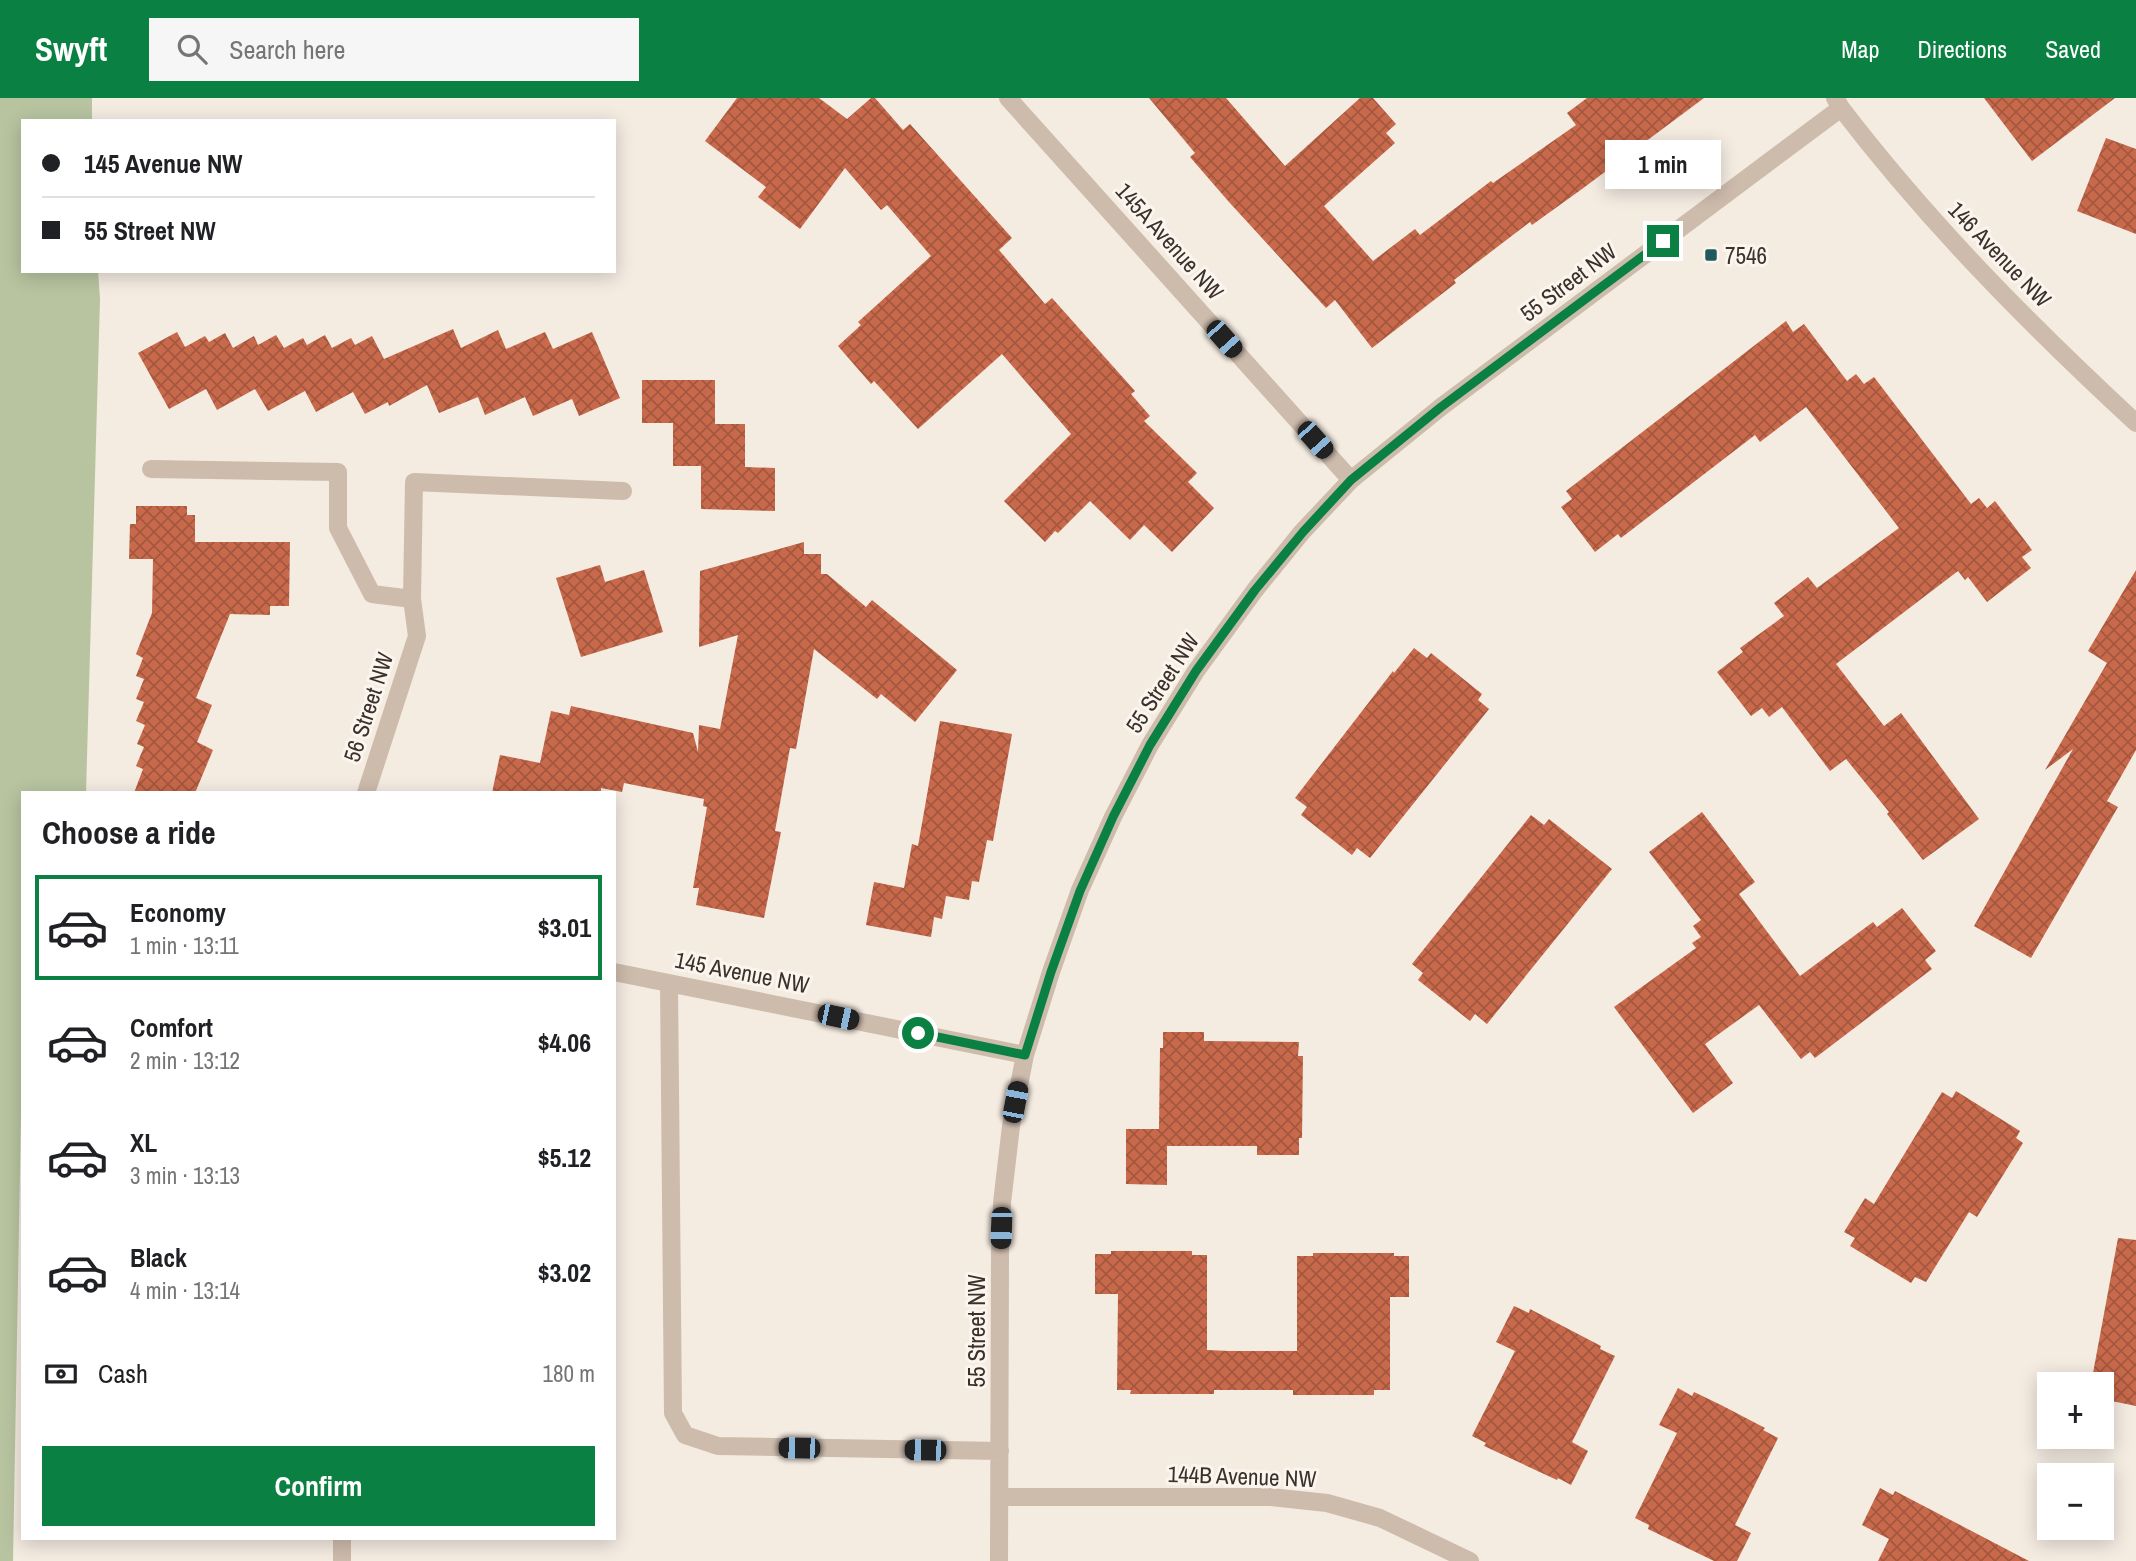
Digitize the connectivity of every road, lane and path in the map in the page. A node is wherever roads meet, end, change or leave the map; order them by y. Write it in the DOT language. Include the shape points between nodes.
graph roads {
  1 [pos="1008,98"];
  2 [pos="1838,103"];
  3 [pos="2136,423"];
  4 [pos="151,469"];
  5 [pos="1351,480"];
  6 [pos="623,491"];
  7 [pos="412,599"];
  8 [pos="367,791"];
  9 [pos="616,972"];
  10 [pos="669,983"];
  11 [pos="1025,1055"];
  12 [pos="1000,1451"];
  13 [pos="1000,1497"];
  14 [pos="342,1540"];
  15 [pos="342,1561"];
  16 [pos="999,1561"];
  17 [pos="1470,1561"];
  1 -- 5 [label="street, 145A Avenue NW"];
  2 -- 3 [label="street, 146 Avenue NW" via="1965,256"];
  2 -- 5 [label="street, 55 Street NW"];
  4 -- 7 [label="street" via="338,472 338,528 372,594"];
  5 -- 11 [label="street, 55 Street NW" via="1255,590 1150,745 1080,891"];
  6 -- 7 [label="street" via="414,482"];
  7 -- 8 [label="street, 56 Street NW" via="417,636"];
  9 -- 10 [label="street, 145 Avenue NW"];
  10 -- 11 [label="street, 145 Avenue NW"];
  10 -- 12 [label="street" via="673,1413 685,1435 718,1446"];
  11 -- 12 [label="street, 55 Street NW" via="1002,1203"];
  12 -- 13 [label="street, 55 Street NW"];
  13 -- 16 [label="street, 55 Street NW"];
  13 -- 17 [label="street, 144B Avenue NW" via="1270,1497 1327,1503 1380,1517"];
  14 -- 15 [label="street"];
}
